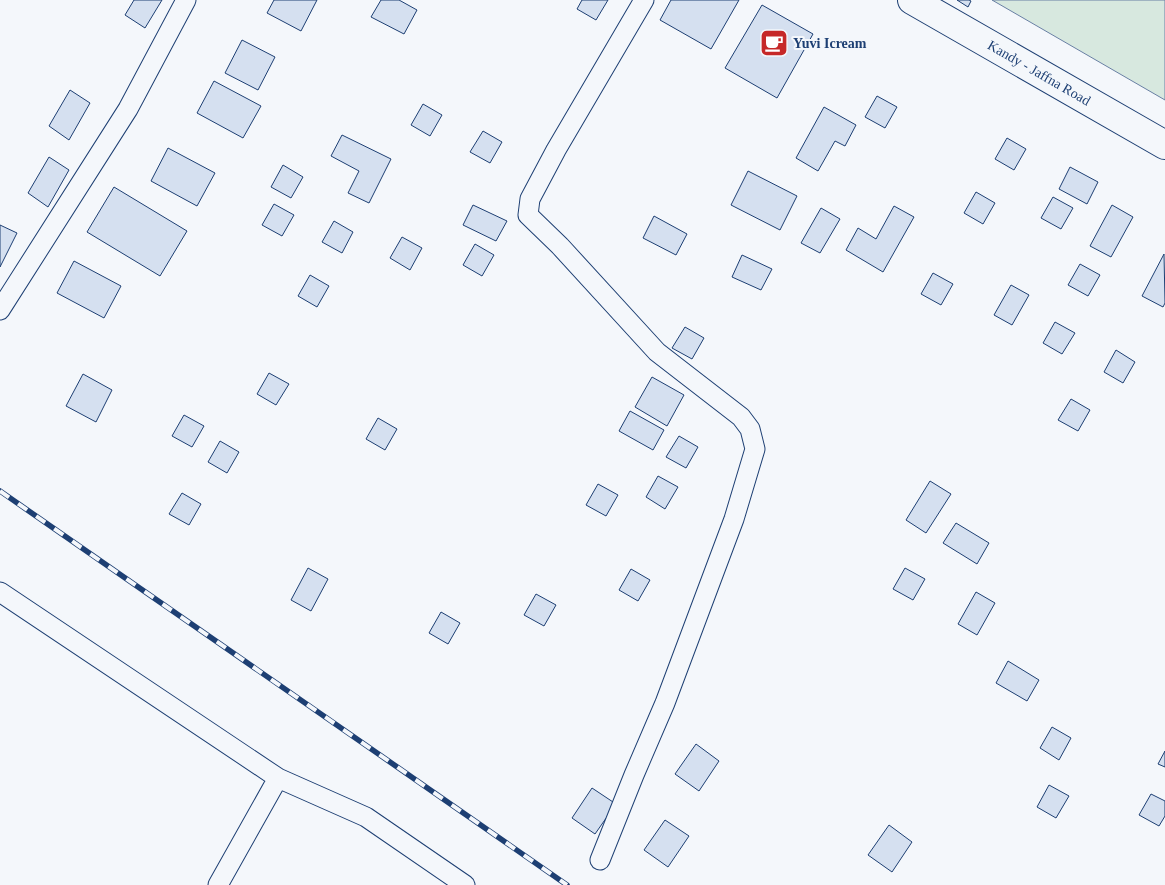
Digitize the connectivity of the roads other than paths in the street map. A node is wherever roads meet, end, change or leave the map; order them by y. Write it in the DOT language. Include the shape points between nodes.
graph roads {
  1 [pos="186,0"];
  2 [pos="644,0"];
  3 [pos="912,0"];
  4 [pos="1165,145"];
  5 [pos="0,310"];
  6 [pos="0,592"];
  7 [pos="278,778"];
  8 [pos="600,860"];
  9 [pos="218,885"];
  10 [pos="465,885"];
  1 -- 5 [label="street" via="128,109"];
  2 -- 8 [label="street" via="530,198 528,215 657,352 741,417 750,430 755,449 734,519 696,622"];
  3 -- 4 [label="highway, Kandy - Jaffna Road"];
  6 -- 7 [label="street"];
  7 -- 9 [label="street"];
  7 -- 10 [label="street" via="366,817"];
}
